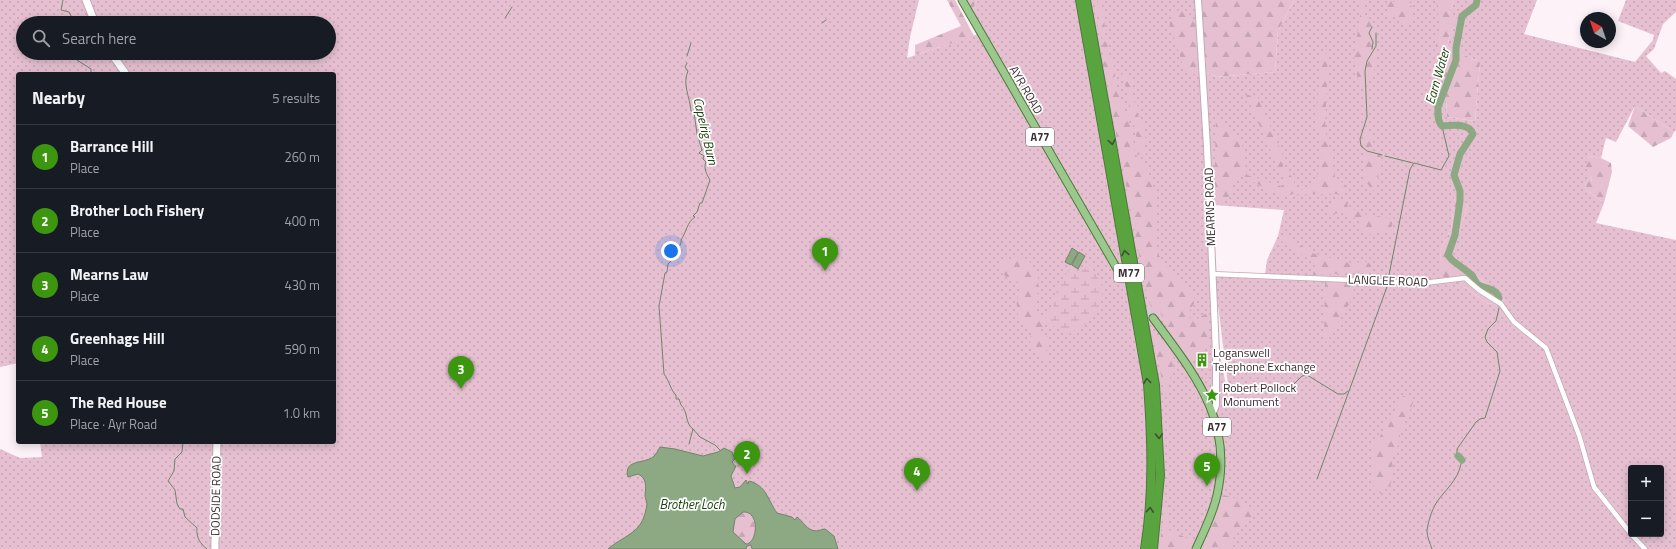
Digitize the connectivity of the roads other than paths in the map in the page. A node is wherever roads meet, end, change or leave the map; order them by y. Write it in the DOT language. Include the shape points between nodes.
graph roads {
  1 [pos="86,0"];
  2 [pos="962,0"];
  3 [pos="1080,0"];
  4 [pos="1086,0"];
  5 [pos="1198,0"];
  6 [pos="92,16"];
  7 [pos="115,60"];
  8 [pos="124,72"];
  9 [pos="1120,274"];
  10 [pos="1212,274"];
  11 [pos="1153,318"];
  12 [pos="1213,413"];
  13 [pos="217,444"];
  14 [pos="1628,530"];
  15 [pos="1634,537"];
  16 [pos="215,549"];
  17 [pos="1145,549"];
  18 [pos="1153,549"];
  19 [pos="1196,549"];
  20 [pos="1645,549"];
  1 -- 6 [label="main road"];
  2 -- 9 [label="main road, AYR ROAD / A77"];
  17 -- 3 [label="highway, M77, one-way" via="1153,474 1148,384"];
  4 -- 18 [label="highway, M77, one-way" via="1155,385 1160,475"];
  5 -- 10 [label="street, MEARNS ROAD" via="1208,147"];
  7 -- 8 [label="main road"];
  10 -- 12 [label="street, MEARNS ROAD" via="1216,353 1216,405"];
  10 -- 14 [label="street, LANGLEE ROAD" via="1424,283 1465,278 1500,304 1514,322 1546,348 1579,435 1594,487"];
  11 -- 12 [label="main road, A77" via="1194,375"];
  12 -- 19 [label="main road, A77" via="1220,448 1221,471 1213,510"];
  13 -- 16 [label="main road, DODSIDE ROAD" via="218,514 214,536"];
  15 -- 20 [label="street, LANGLEE ROAD"];
}
